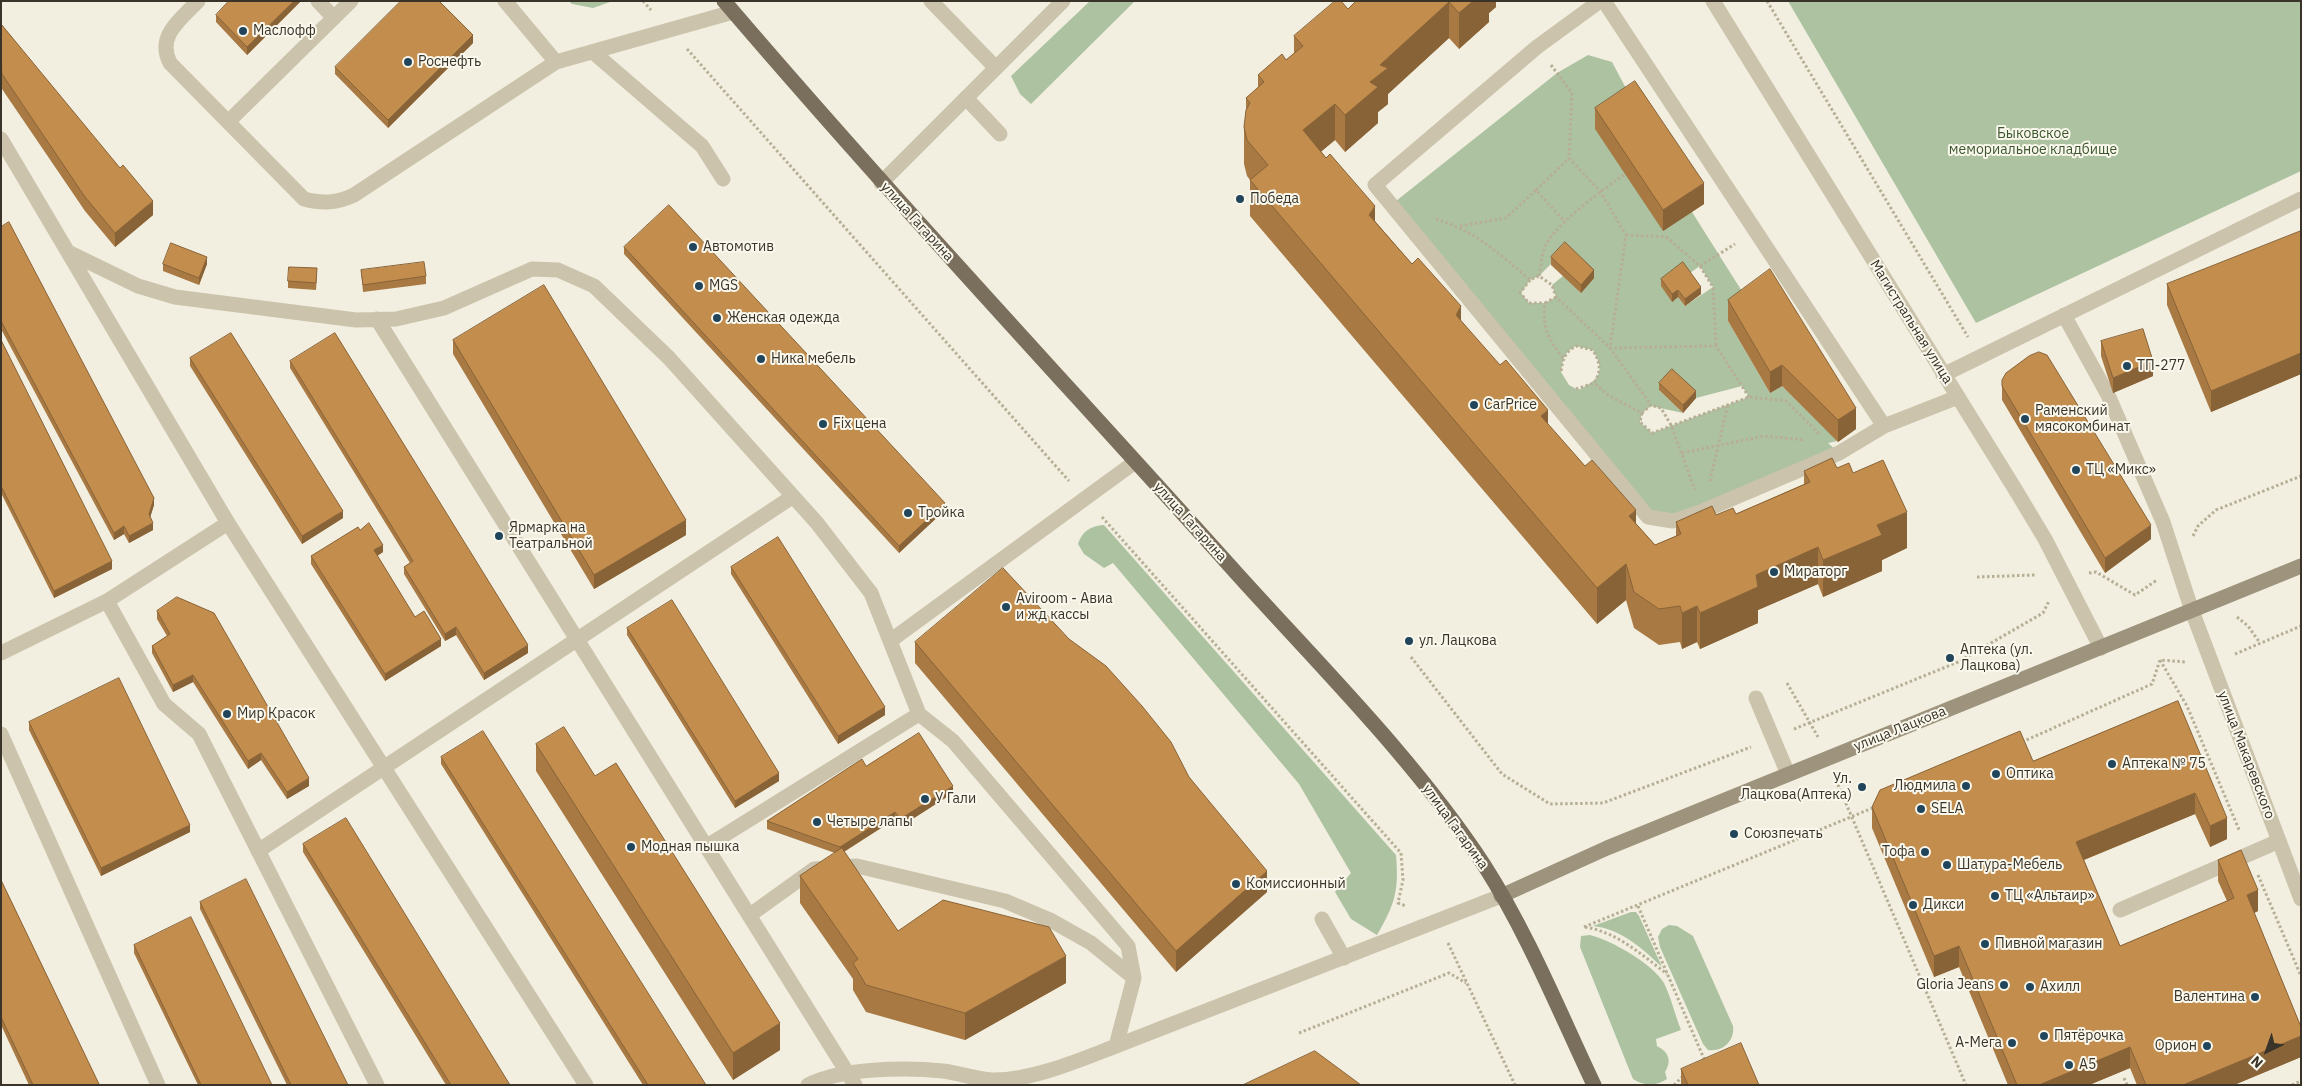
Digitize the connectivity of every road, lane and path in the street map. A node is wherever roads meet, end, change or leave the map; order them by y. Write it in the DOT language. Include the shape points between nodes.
graph roads {
  1 [pos="198,1"];
  2 [pos="318,1"];
  3 [pos="351,1"];
  4 [pos="505,1"];
  5 [pos="931,1"];
  6 [pos="1063,1"];
  7 [pos="1602,1"];
  8 [pos="1713,1"];
  9 [pos="1767,1"];
  10 [pos="728,7"];
  11 [pos="334,18"];
  12 [pos="672,31"];
  13 [pos="1538,47"];
  14 [pos="593,52"];
  15 [pos="556,62"];
  16 [pos="996,68"];
  17 [pos="966,98"];
  18 [pos="228,122"];
  19 [pos="1000,134"];
  20 [pos="1,139"];
  21 [pos="1569,158"];
  22 [pos="1625,174"];
  23 [pos="723,179"];
  24 [pos="882,183"];
  25 [pos="1536,190"];
  26 [pos="1600,191"];
  27 [pos="2301,199"];
  28 [pos="1434,218"];
  29 [pos="1565,222"];
  30 [pos="1460,226"];
  31 [pos="1756,232"];
  32 [pos="1626,235"];
  33 [pos="68,252"];
  34 [pos="1700,266"];
  35 [pos="1539,276"];
  36 [pos="1530,280"];
  37 [pos="1556,297"];
  38 [pos="1545,303"];
  39 [pos="2064,316"];
  40 [pos="377,319"];
  41 [pos="1716,346"];
  42 [pos="1610,348"];
  43 [pos="1980,357"];
  44 [pos="1563,358"];
  45 [pos="1943,375"];
  46 [pos="1562,377"];
  47 [pos="1749,396"];
  48 [pos="1958,397"];
  49 [pos="1728,404"];
  50 [pos="1651,406"];
  51 [pos="1642,413"];
  52 [pos="1671,425"];
  53 [pos="1884,426"];
  54 [pos="1827,442"];
  55 [pos="1719,445"];
  56 [pos="1682,453"];
  57 [pos="1839,453"];
  58 [pos="1135,462"];
  59 [pos="792,498"];
  60 [pos="1085,498"];
  61 [pos="1703,511"];
  62 [pos="228,523"];
  63 [pos="2301,566"];
  64 [pos="2040,574"];
  65 [pos="2062,574"];
  66 [pos="1977,578"];
  67 [pos="108,601"];
  68 [pos="2217,601"];
  69 [pos="2192,611"];
  70 [pos="2301,626"];
  71 [pos="578,639"];
  72 [pos="890,642"];
  73 [pos="2260,643"];
  74 [pos="2100,648"];
  75 [pos="1,653"];
  76 [pos="1411,657"];
  77 [pos="2160,660"];
  78 [pos="2212,665"];
  79 [pos="1787,684"];
  80 [pos="1756,698"];
  81 [pos="919,714"];
  82 [pos="1810,722"];
  83 [pos="1,734"];
  84 [pos="1773,738"];
  85 [pos="2015,745"];
  86 [pos="384,768"];
  87 [pos="1788,774"];
  88 [pos="1878,806"];
  89 [pos="1850,818"];
  90 [pos="2279,841"];
  91 [pos="707,846"];
  92 [pos="258,850"];
  93 [pos="2249,852"];
  94 [pos="1501,896"];
  95 [pos="2301,899"];
  96 [pos="1398,903"];
  97 [pos="1638,906"];
  98 [pos="2120,910"];
  99 [pos="750,915"];
  100 [pos="1322,919"];
  101 [pos="1344,958"];
  102 [pos="1668,975"];
  103 [pos="2301,976"];
  104 [pos="1134,978"];
  105 [pos="1298,1033"];
  106 [pos="1116,1046"];
  107 [pos="1714,1059"];
  108 [pos="1705,1063"];
  109 [pos="1696,1067"];
  110 [pos="1688,1071"];
  111 [pos="1042,1078"];
  112 [pos="2124,1078"];
  113 [pos="853,1079"];
  114 [pos="2301,1081"];
  115 [pos="158,1085"];
  116 [pos="377,1085"];
  117 [pos="586,1085"];
  118 [pos="808,1085"];
  119 [pos="1515,1085"];
  120 [pos="1594,1085"];
  121 [pos="1674,1085"];
  122 [pos="1966,1085"];
  123 [pos="2127,1085"];
  124 [pos="2292,1085"];
  1 -- 18 [label="street" via="172,27 165,45 166,55"];
  2 -- 11 [label="street"];
  3 -- 11 [label="street"];
  4 -- 15 [label="street"];
  5 -- 16 [label="street"];
  6 -- 16 [label="street"];
  7 -- 13 [label="street"];
  7 -- 31 [label="street"];
  8 -- 45 [label="street, Магистральная улица"];
  9 -- 43 [label="path"];
  10 -- 12 [label="street"];
  10 -- 24 [label="main road, улица Гагарина"];
  11 -- 18 [label="street"];
  12 -- 14 [label="street"];
  12 -- 60 [label="path"];
  13 -- 21 [label="path" via="1572,93"];
  13 -- 61 [label="street" via="1375,185 1648,517 1673,520"];
  14 -- 15 [label="street"];
  14 -- 23 [label="street" via="702,146"];
  15 -- 18 [label="street" via="342,201 318,202 304,198"];
  16 -- 17 [label="street"];
  17 -- 19 [label="street"];
  17 -- 24 [label="street"];
  20 -- 33 [label="street"];
  21 -- 25 [label="path"];
  21 -- 26 [label="path"];
  22 -- 26 [label="path"];
  24 -- 58 [label="main road, улица Гагарина"];
  25 -- 29 [label="path"];
  25 -- 30 [label="path" via="1506,218"];
  26 -- 29 [label="path"];
  26 -- 32 [label="path"];
  27 -- 39 [label="street"];
  28 -- 30 [label="path"];
  29 -- 35 [label="path" via="1544,248"];
  30 -- 36 [label="path" via="1492,247"];
  31 -- 34 [label="path"];
  31 -- 53 [label="street"];
  32 -- 34 [label="path" via="1666,238"];
  32 -- 42 [label="path"];
  33 -- 40 [label="street" via="138,286 176,298 302,315"];
  33 -- 62 [label="street"];
  34 -- 41 [label="path" via="1713,287"];
  35 -- 36 [label="path"];
  35 -- 37 [label="path" via="1552,285"];
  36 -- 38 [label="path" via="1520,293 1529,303"];
  37 -- 38 [label="path"];
  37 -- 42 [label="path"];
  38 -- 44 [label="path" via="1543,319 1550,342"];
  39 -- 43 [label="street"];
  39 -- 69 [label="street, улица Макаревского" via="2108,395 2163,522"];
  40 -- 59 [label="street" via="396,319 444,308 532,269 558,270 594,286 669,358"];
  40 -- 71 [label="street"];
  41 -- 42 [label="path"];
  41 -- 47 [label="path"];
  42 -- 50 [label="path"];
  43 -- 45 [label="street"];
  44 -- 46 [label="path"];
  44 -- 51 [label="path" via="1576,346 1593,350 1600,362 1600,372 1594,382 1609,396"];
  45 -- 48 [label="street, Магистральная улица"];
  47 -- 49 [label="path"];
  47 -- 54 [label="path" via="1786,401"];
  48 -- 53 [label="street"];
  48 -- 65 [label="street, Магистральная улица" via="2045,539"];
  49 -- 52 [label="path"];
  49 -- 55 [label="path"];
  50 -- 51 [label="path"];
  50 -- 52 [label="path" via="1661,408"];
  51 -- 52 [label="path" via="1640,422 1652,433"];
  52 -- 56 [label="path"];
  53 -- 57 [label="street"];
  54 -- 55 [label="path" via="1764,436"];
  54 -- 57 [label="path"];
  55 -- 56 [label="path"];
  55 -- 61 [label="path"];
  56 -- 61 [label="path"];
  57 -- 61 [label="street"];
  58 -- 60 [label="street"];
  58 -- 94 [label="main road, улица Гагарина" via="1420,778 1468,842"];
  59 -- 71 [label="street"];
  59 -- 72 [label="street" via="817,523 871,593"];
  60 -- 72 [label="street"];
  60 -- 96 [label="path" via="1401,853 1403,880"];
  62 -- 67 [label="street"];
  62 -- 86 [label="street"];
  63 -- 68 [label="street, улица Лацкова"];
  64 -- 66 [label="path"];
  65 -- 74 [label="street, Магистральная улица"];
  65 -- 82 [label="path" via="2043,613 1958,662"];
  67 -- 75 [label="street"];
  67 -- 92 [label="street" via="164,704 200,734"];
  68 -- 69 [label="street, улица Лацкова"];
  68 -- 73 [label="path" via="2248,626"];
  69 -- 74 [label="street, улица Лацкова"];
  69 -- 78 [label="street, улица Макаревского"];
  70 -- 73 [label="path"];
  71 -- 86 [label="street"];
  71 -- 91 [label="street"];
  72 -- 81 [label="street"];
  73 -- 78 [label="path"];
  74 -- 87 [label="street, улица Лацкова"];
  76 -- 84 [label="path" via="1502,774 1550,804 1603,803"];
  77 -- 78 [label="path"];
  77 -- 85 [label="path" via="2152,684"];
  77 -- 93 [label="path" via="2187,706"];
  78 -- 90 [label="street, улица Макаревского"];
  79 -- 82 [label="path"];
  80 -- 84 [label="street"];
  81 -- 91 [label="street"];
  81 -- 104 [label="street" via="953,742 1110,922 1128,946"];
  82 -- 84 [label="path"];
  83 -- 115 [label="street"];
  84 -- 87 [label="street"];
  86 -- 92 [label="street"];
  86 -- 117 [label="street"];
  87 -- 94 [label="street, улица Лацкова" via="1607,848"];
  88 -- 89 [label="path"];
  89 -- 97 [label="path"];
  89 -- 122 [label="path" via="1856,823"];
  90 -- 93 [label="street"];
  90 -- 95 [label="street, улица Макаревского"];
  91 -- 99 [label="street"];
  92 -- 116 [label="street"];
  93 -- 98 [label="street"];
  93 -- 103 [label="path"];
  94 -- 101 [label="street"];
  94 -- 120 [label="main road, улица Гагарина" via="1532,952"];
  97 -- 102 [label="path"];
  97 -- 102 [label="path" via="1584,927 1602,930 1619,939"];
  99 -- 104 [label="street" via="814,869 857,866 1006,901 1091,943"];
  99 -- 113 [label="street"];
  100 -- 101 [label="street"];
  101 -- 106 [label="street"];
  102 -- 108 [label="path"];
  104 -- 106 [label="street"];
  105 -- 119 [label="path" via="1449,973 1467,983"];
  106 -- 111 [label="street"];
  107 -- 108 [label="path"];
  108 -- 109 [label="path"];
  110 -- 121 [label="path"];
  111 -- 113 [label="street" via="992,1080 902,1068"];
  112 -- 123 [label="path"];
  113 -- 118 [label="street" via="816,1080"];
  114 -- 124 [label="path"];
}
